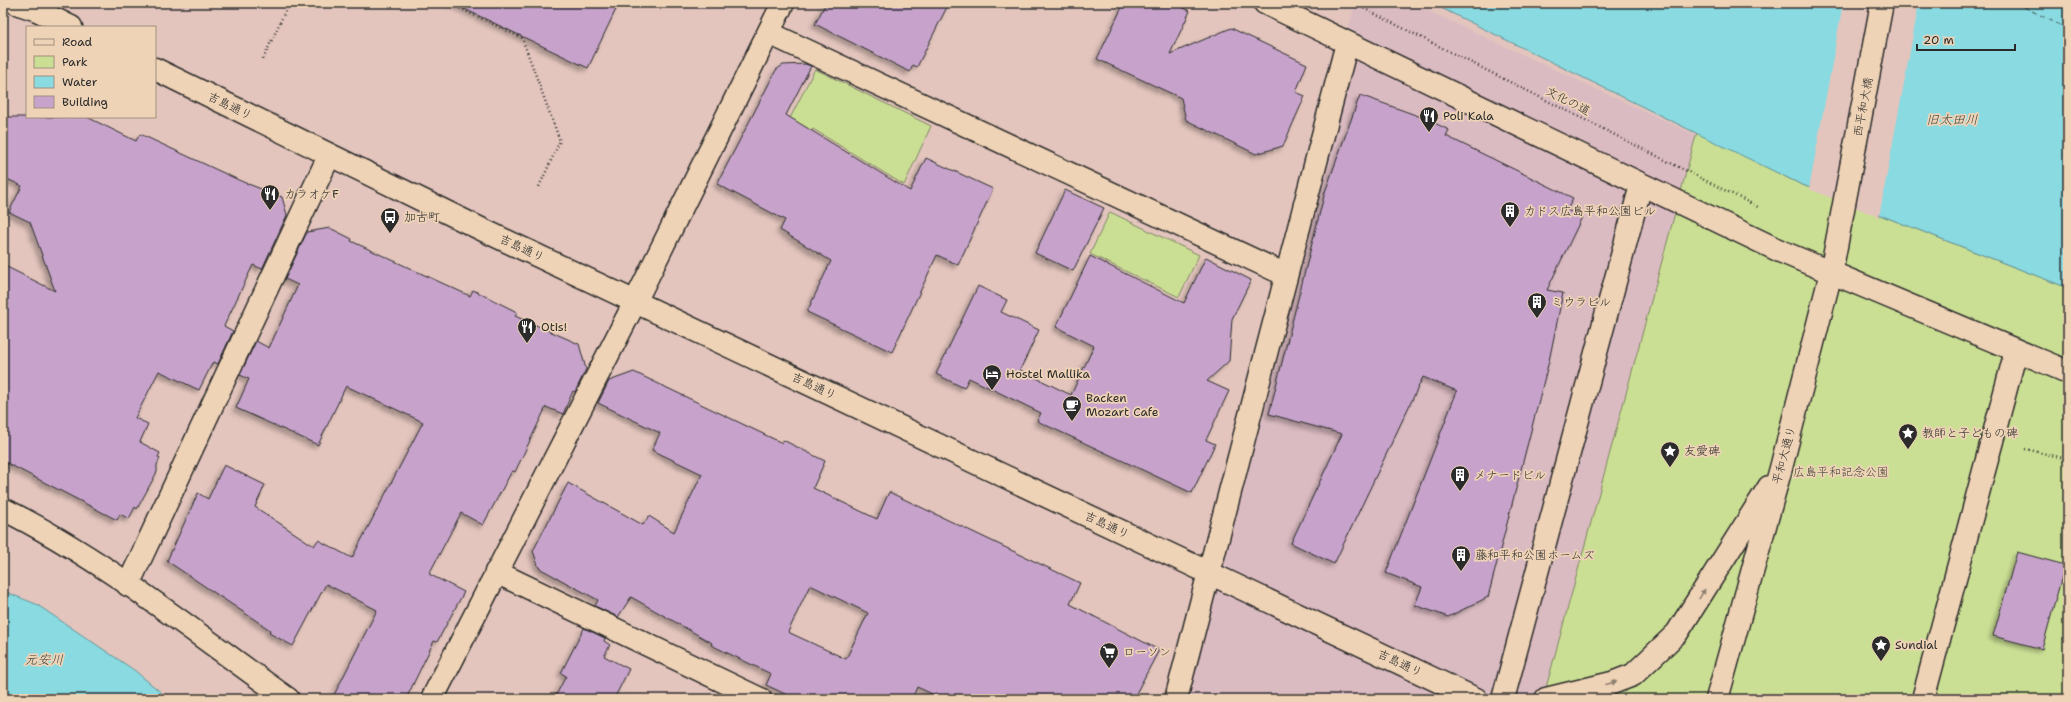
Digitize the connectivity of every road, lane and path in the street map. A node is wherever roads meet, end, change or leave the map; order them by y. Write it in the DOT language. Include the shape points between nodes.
graph roads {
  1 [pos="16,3"];
  2 [pos="289,3"];
  3 [pos="449,3"];
  4 [pos="783,3"];
  5 [pos="1265,3"];
  6 [pos="1353,3"];
  7 [pos="1882,3"];
  8 [pos="68,26"];
  9 [pos="769,33"];
  10 [pos="1347,43"];
  11 [pos="263,59"];
  12 [pos="156,70"];
  13 [pos="329,156"];
  14 [pos="1641,185"];
  15 [pos="538,189"];
  16 [pos="1760,210"];
  17 [pos="1844,210"];
  18 [pos="1831,273"];
  19 [pos="1286,275"];
  20 [pos="635,302"];
  21 [pos="2016,351"];
  22 [pos="2068,372"];
  23 [pos="2025,449"];
  24 [pos="2068,459"];
  25 [pos="1781,468"];
  26 [pos="3,509"];
  27 [pos="496,572"];
  28 [pos="1209,574"];
  29 [pos="128,585"];
  30 [pos="288,699"];
  31 [pos="432,699"];
  32 [pos="760,699"];
  33 [pos="1176,699"];
  34 [pos="1476,699"];
  35 [pos="1503,699"];
  36 [pos="1546,699"];
  37 [pos="1717,699"];
  38 [pos="1923,699"];
  1 -- 8 [label="street" via="37,10"];
  2 -- 11 [label="path"];
  3 -- 15 [label="path" via="522,38 560,141"];
  4 -- 9 [label="street"];
  5 -- 10 [label="street"];
  6 -- 16 [label="path, 文化の道" via="1755,205"];
  7 -- 17 [label="street, 西平和大橋"];
  9 -- 19 [label="street"];
  9 -- 20 [label="street"];
  10 -- 14 [label="street"];
  10 -- 19 [label="street"];
  12 -- 13 [label="street, 吉島通り"];
  13 -- 20 [label="street, 吉島通り"];
  13 -- 29 [label="street"];
  14 -- 18 [label="street"];
  14 -- 35 [label="street"];
  17 -- 18 [label="street, 平和大通り"];
  18 -- 21 [label="street"];
  18 -- 25 [label="street, 平和大通り"];
  19 -- 28 [label="street"];
  20 -- 27 [label="street"];
  20 -- 28 [label="street, 吉島通り"];
  21 -- 22 [label="street"];
  21 -- 38 [label="street"];
  23 -- 24 [label="path"];
  36 -- 25 [label="street, one-way" via="1612,683 1633,675 1677,633"];
  25 -- 37 [label="street, 平和大通り"];
  26 -- 29 [label="street"];
  27 -- 31 [label="street"];
  27 -- 32 [label="street"];
  28 -- 33 [label="street"];
  28 -- 34 [label="street, 吉島通り"];
  29 -- 30 [label="street"];
}
